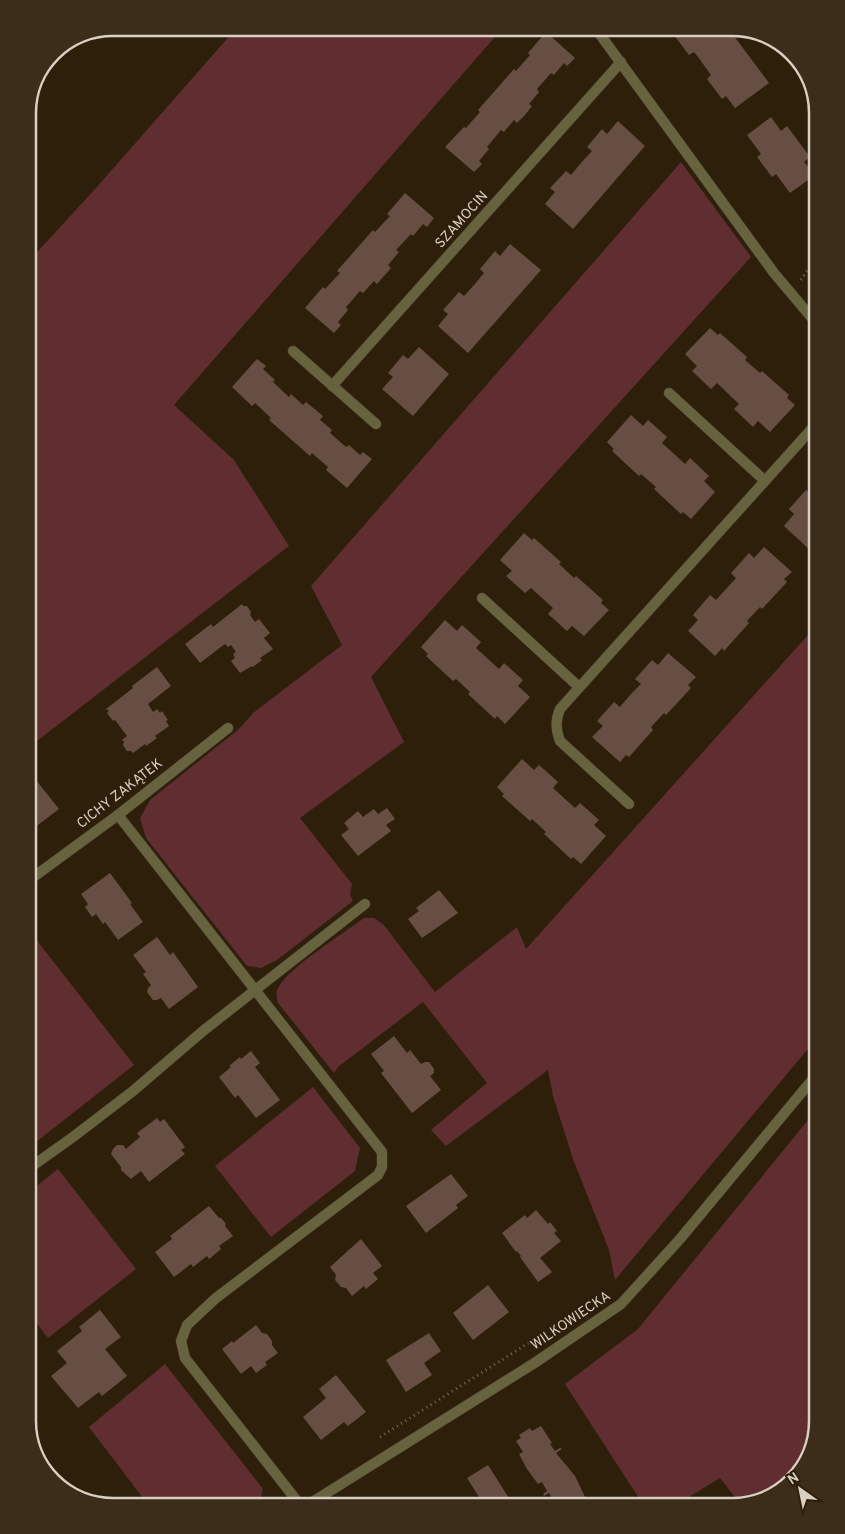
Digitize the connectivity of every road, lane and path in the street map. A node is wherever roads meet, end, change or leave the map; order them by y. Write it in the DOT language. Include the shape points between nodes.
graph roads {
  1 [pos="601,36"];
  2 [pos="621,62"];
  3 [pos="809,269"];
  4 [pos="791,295"];
  5 [pos="809,314"];
  6 [pos="293,352"];
  7 [pos="332,386"];
  8 [pos="669,393"];
  9 [pos="376,424"];
  10 [pos="809,433"];
  11 [pos="765,481"];
  12 [pos="482,598"];
  13 [pos="579,687"];
  14 [pos="228,728"];
  15 [pos="629,804"];
  16 [pos="118,815"];
  17 [pos="36,875"];
  18 [pos="365,904"];
  19 [pos="254,990"];
  20 [pos="809,1085"];
  21 [pos="36,1162"];
  22 [pos="295,1498"];
  23 [pos="319,1498"];
  1 -- 2 [label="street"];
  2 -- 4 [label="street"];
  2 -- 7 [label="street, SZAMOCIN"];
  3 -- 4 [label="path"];
  4 -- 5 [label="street"];
  6 -- 7 [label="street"];
  7 -- 9 [label="street"];
  8 -- 11 [label="street"];
  10 -- 11 [label="street"];
  11 -- 13 [label="street"];
  12 -- 13 [label="street"];
  13 -- 15 [label="street" via="556,718 560,742"];
  14 -- 16 [label="street, CICHY ZAKĄTEK"];
  16 -- 17 [label="street, CICHY ZAKĄTEK"];
  16 -- 19 [label="street"];
  18 -- 19 [label="street"];
  19 -- 21 [label="street" via="133,1091"];
  19 -- 22 [label="street" via="382,1152 382,1167 378,1175 216,1298 186,1325 181,1341 185,1358"];
  20 -- 23 [label="street, WILKOWIECKA" via="680,1240 621,1304 536,1362"];
}
